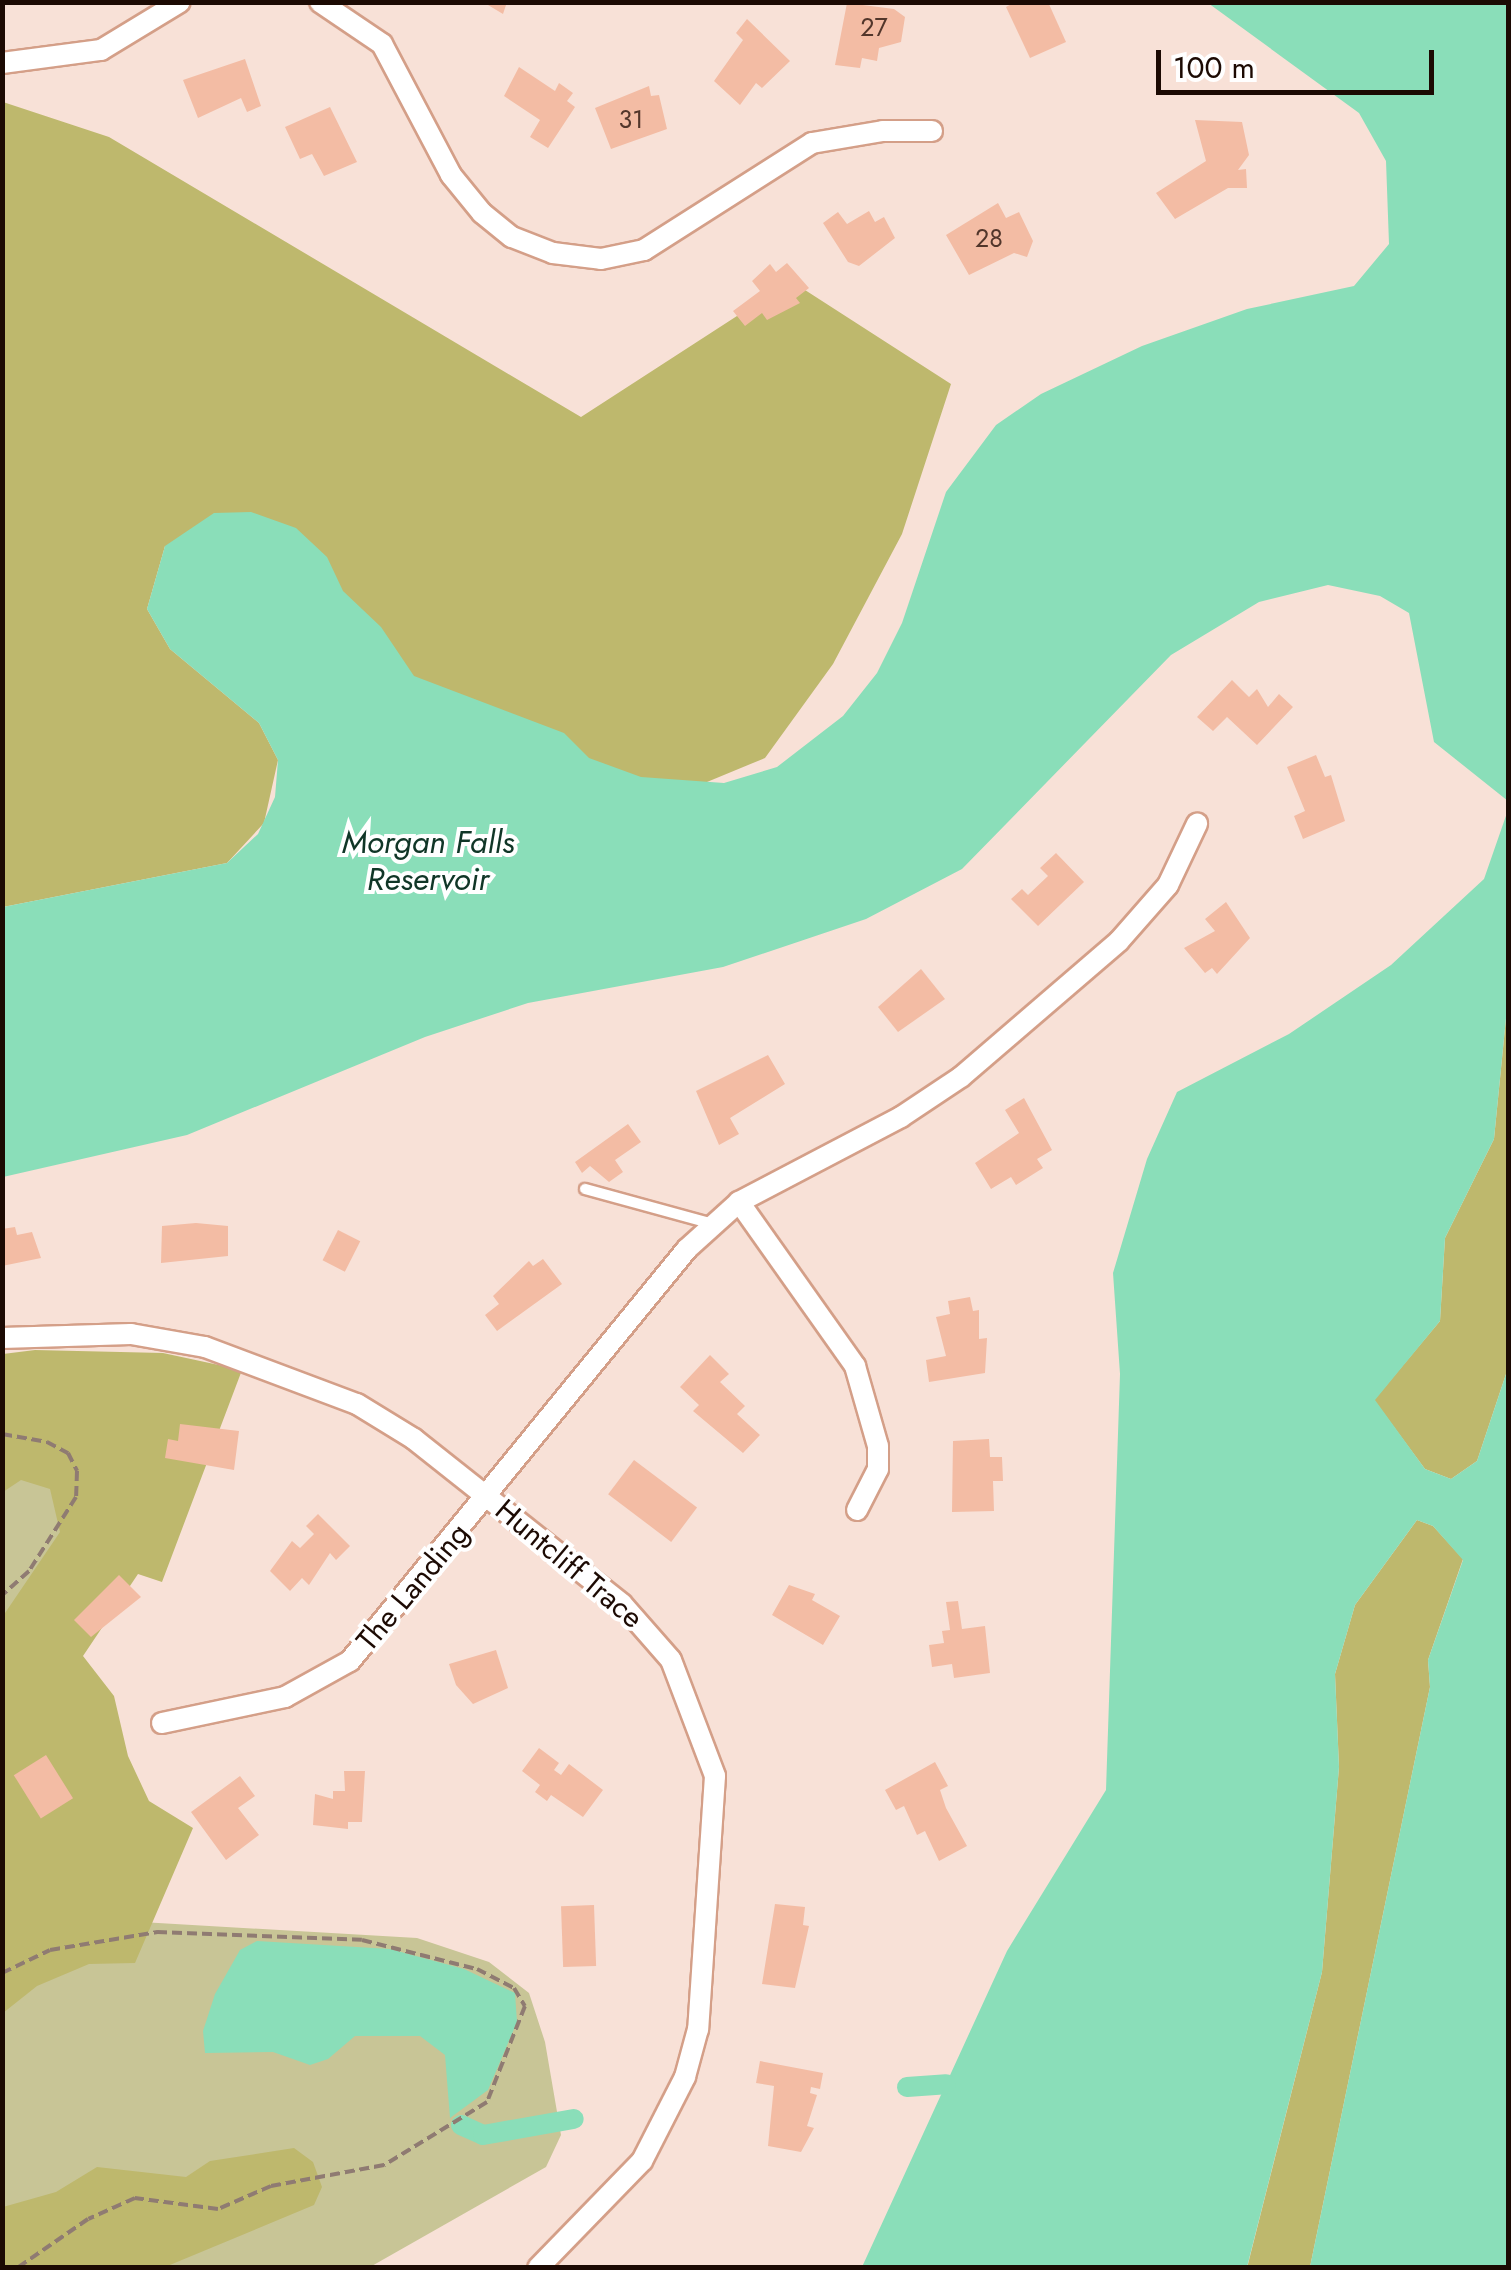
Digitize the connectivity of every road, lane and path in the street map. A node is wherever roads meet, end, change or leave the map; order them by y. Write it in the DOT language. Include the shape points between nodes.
graph roads {
  1 [pos="180,2"];
  2 [pos="320,2"];
  3 [pos="2,64"];
  4 [pos="932,130"];
  5 [pos="1197,824"];
  6 [pos="585,1189"];
  7 [pos="739,1202"];
  8 [pos="714,1224"];
  9 [pos="2,1338"];
  10 [pos="2,1434"];
  11 [pos="488,1496"];
  12 [pos="856,1510"];
  13 [pos="2,1595"];
  14 [pos="162,1722"];
  15 [pos="2,1974"];
  16 [pos="16,2268"];
  17 [pos="538,2268"];
  1 -- 3 [label="street" via="101,50"];
  2 -- 4 [label="street" via="382,44 451,175 482,213 512,237 563,256 644,250 812,144 883,130"];
  5 -- 7 [label="street, The Landing" via="1168,884 1119,942 961,1077 901,1117"];
  6 -- 8 [label="lane"];
  7 -- 8 [label="street, The Landing"];
  7 -- 12 [label="street" via="854,1366 878,1446 878,1469"];
  8 -- 11 [label="street, The Landing" via="652,1287"];
  9 -- 11 [label="street, Huntcliff Trace" via="131,1334 272,1367 357,1404"];
  10 -- 13 [label="path" via="48,1442 68,1454 77,1472 76,1497 28,1571"];
  11 -- 14 [label="street, The Landing" via="350,1661 285,1697"];
  11 -- 17 [label="street, Huntcliff Trace" via="649,1632 688,1690 716,1776 698,2029 685,2078 642,2161"];
  15 -- 16 [label="path" via="50,1950 157,1932 362,1940 478,1970 523,1996 522,2023 487,2102 384,2165 271,2186 218,2209 135,2198 88,2219"];
}
